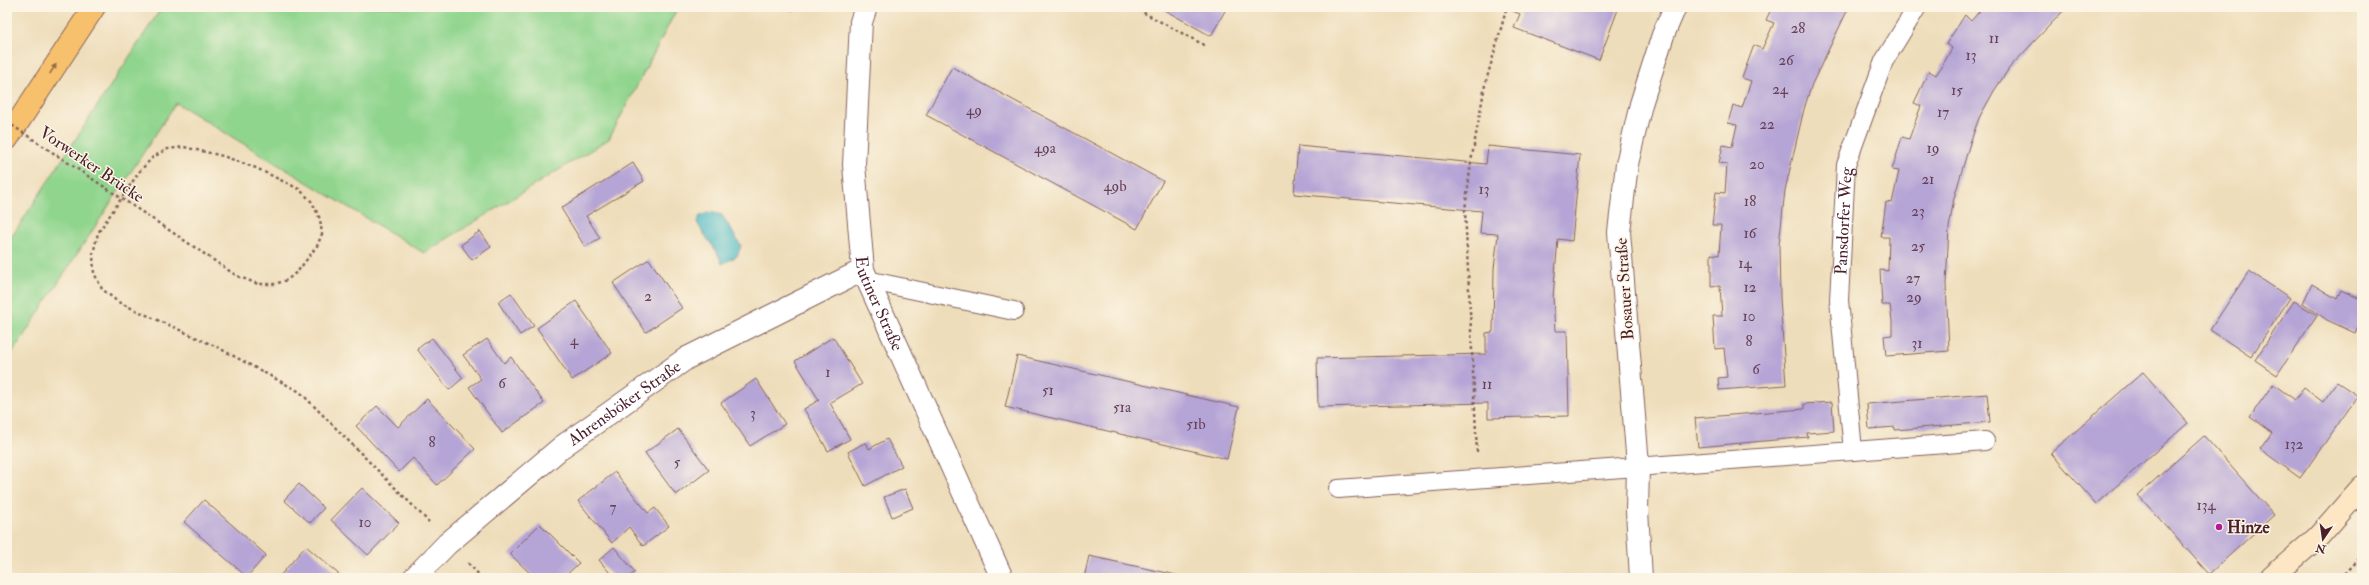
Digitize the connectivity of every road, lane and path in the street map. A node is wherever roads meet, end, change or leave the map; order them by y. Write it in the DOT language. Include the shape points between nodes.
graph roads {
  1 [pos="94,7"];
  2 [pos="866,7"];
  3 [pos="1133,7"];
  4 [pos="1507,7"];
  5 [pos="1675,7"];
  6 [pos="1917,7"];
  7 [pos="1206,46"];
  8 [pos="7,122"];
  9 [pos="7,138"];
  10 [pos="865,275"];
  11 [pos="1014,311"];
  12 [pos="1985,442"];
  13 [pos="1853,451"];
  14 [pos="1638,465"];
  15 [pos="1479,478"];
  16 [pos="2362,487"];
  17 [pos="1338,490"];
  18 [pos="447,544"];
  19 [pos="2362,556"];
  20 [pos="414,578"];
  21 [pos="1002,578"];
  22 [pos="1641,578"];
  23 [pos="2271,578"];
  24 [pos="2341,578"];
  9 -- 1 [label="highway, one-way"];
  2 -- 10 [label="street, Eutiner Straße" via="862,22 854,165"];
  3 -- 7 [label="path"];
  4 -- 15 [label="path" via="1485,85 1465,210"];
  5 -- 14 [label="street, Bosauer Straße" via="1663,35 1641,104 1627,164 1619,232"];
  6 -- 13 [label="lane, Pansdorfer Weg" via="1884,61 1846,165 1839,300"];
  8 -- 18 [label="path, Vorwerker Brücke, bridge" via="163,226 237,276 258,284 275,284 287,280 298,272 322,234 320,219 312,202 299,189 256,168 223,156 184,147 168,149 153,157 140,172 98,233 93,254 94,273 102,289 118,302 217,347 300,392 426,518"];
  10 -- 11 [label="lane"];
  10 -- 18 [label="street, Ahrensböker Straße" via="687,358 563,446"];
  10 -- 21 [label="street, Eutiner Straße"];
  12 -- 13 [label="lane"];
  13 -- 14 [label="lane"];
  14 -- 15 [label="lane"];
  14 -- 22 [label="street, Bosauer Straße" via="1637,511"];
  15 -- 17 [label="lane"];
  16 -- 23 [label="street" via="2318,537"];
  18 -- 20 [label="street, Ahrensböker Straße"];
  19 -- 24 [label="path"];
}
